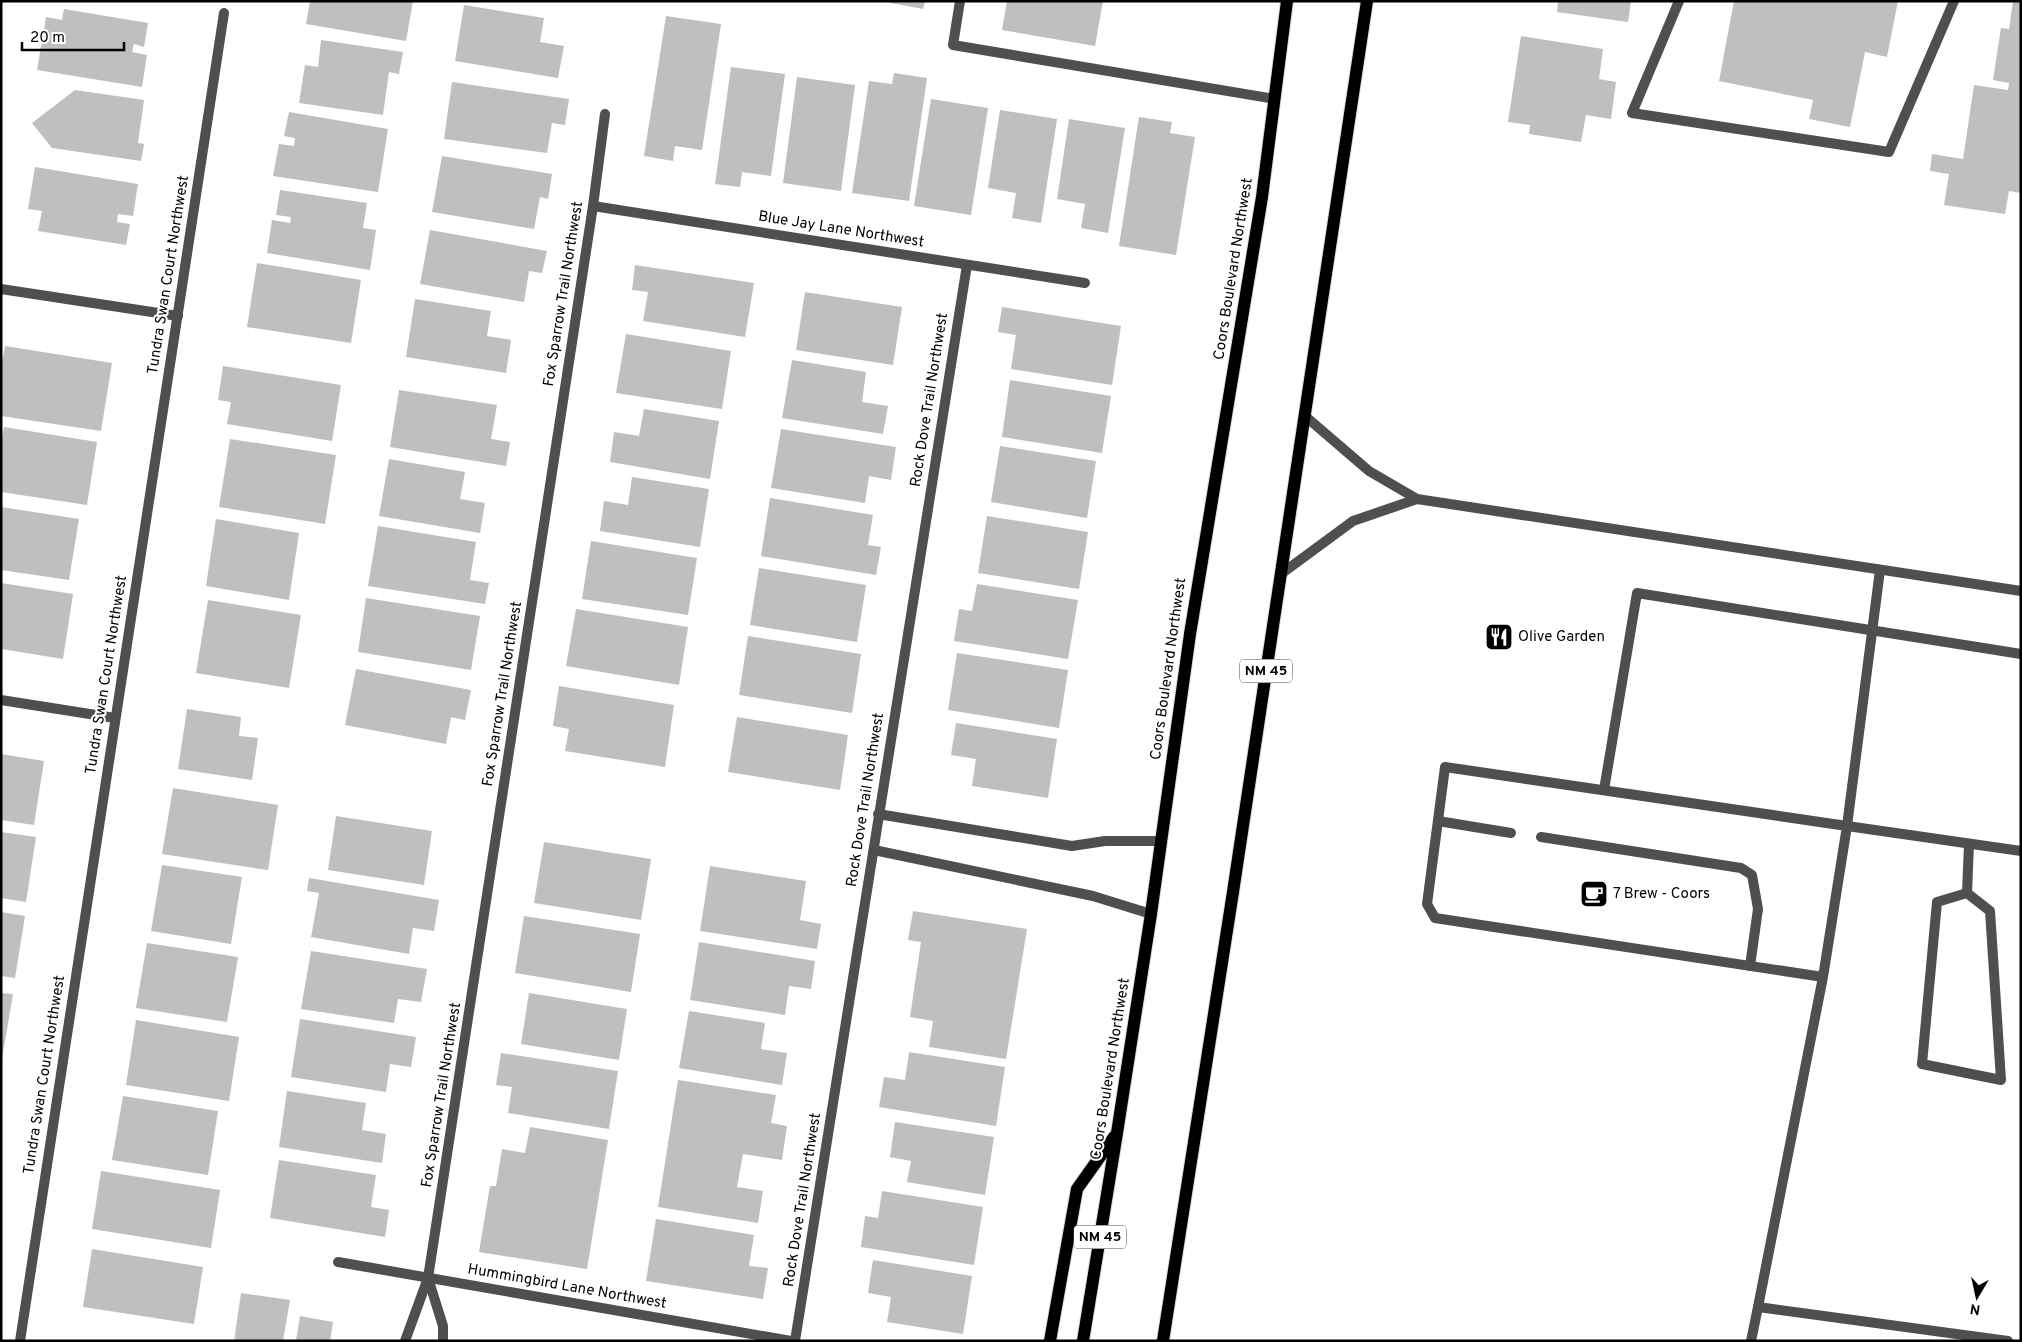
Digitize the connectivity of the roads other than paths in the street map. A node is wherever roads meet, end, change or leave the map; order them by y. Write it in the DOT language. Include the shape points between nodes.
graph roads {
  1 [pos="960,1"];
  2 [pos="1287,1"];
  3 [pos="1367,1"];
  4 [pos="1679,1"];
  5 [pos="1954,1"];
  6 [pos="224,14"];
  7 [pos="1275,99"];
  8 [pos="605,114"];
  9 [pos="593,206"];
  10 [pos="967,265"];
  11 [pos="1085,283"];
  12 [pos="1,289"];
  13 [pos="178,316"];
  14 [pos="1305,416"];
  15 [pos="1417,499"];
  16 [pos="1880,570"];
  17 [pos="1281,574"];
  18 [pos="2021,591"];
  19 [pos="1873,630"];
  20 [pos="2021,654"];
  21 [pos="1,700"];
  22 [pos="115,718"];
  23 [pos="1604,790"];
  24 [pos="878,814"];
  25 [pos="1438,821"];
  26 [pos="1847,826"];
  27 [pos="1511,833"];
  28 [pos="1541,837"];
  29 [pos="1161,841"];
  30 [pos="1969,844"];
  31 [pos="874,850"];
  32 [pos="2021,851"];
  33 [pos="1967,893"];
  34 [pos="1151,914"];
  35 [pos="1750,966"];
  36 [pos="1823,977"];
  37 [pos="1117,1133"];
  38 [pos="338,1262"];
  39 [pos="428,1278"];
  40 [pos="1758,1307"];
  41 [pos="20,1341"];
  42 [pos="405,1341"];
  43 [pos="443,1341"];
  44 [pos="791,1341"];
  45 [pos="795,1341"];
  46 [pos="1050,1341"];
  47 [pos="1083,1341"];
  48 [pos="1162,1341"];
  49 [pos="1751,1341"];
  50 [pos="2008,1341"];
  1 -- 7 [label="street" via="953,45"];
  2 -- 7 [label="main road, Coors Boulevard Northwest / NM 45"];
  3 -- 14 [label="main road, NM 45"];
  4 -- 5 [label="street" via="1632,113 1889,152"];
  6 -- 13 [label="street, Tundra Swan Court Northwest"];
  7 -- 29 [label="main road, Coors Boulevard Northwest / NM 45" via="1262,197 1190,634"];
  8 -- 9 [label="street, Fox Sparrow Trail Northwest"];
  9 -- 10 [label="street, Blue Jay Lane Northwest"];
  9 -- 39 [label="street, Fox Sparrow Trail Northwest"];
  10 -- 11 [label="street, Blue Jay Lane Northwest"];
  10 -- 24 [label="street, Rock Dove Trail Northwest"];
  12 -- 13 [label="street"];
  13 -- 22 [label="street, Tundra Swan Court Northwest"];
  14 -- 15 [label="street" via="1369,471"];
  14 -- 17 [label="main road, NM 45"];
  15 -- 16 [label="street"];
  15 -- 17 [label="street" via="1353,521"];
  16 -- 18 [label="street"];
  16 -- 19 [label="street"];
  17 -- 48 [label="main road, NM 45"];
  19 -- 20 [label="street"];
  19 -- 23 [label="street" via="1637,593"];
  19 -- 26 [label="street"];
  21 -- 22 [label="street"];
  22 -- 41 [label="street, Tundra Swan Court Northwest"];
  23 -- 25 [label="street" via="1445,767"];
  23 -- 26 [label="street"];
  24 -- 29 [label="street" via="1072,846 1105,841"];
  24 -- 31 [label="street, Rock Dove Trail Northwest"];
  25 -- 27 [label="street"];
  25 -- 35 [label="street" via="1427,904 1435,918"];
  26 -- 30 [label="street"];
  26 -- 36 [label="street"];
  28 -- 35 [label="street" via="1741,868 1752,875 1758,909"];
  29 -- 34 [label="main road, Coors Boulevard Northwest / NM 45"];
  30 -- 32 [label="street"];
  30 -- 33 [label="street"];
  31 -- 34 [label="street" via="1093,896"];
  31 -- 45 [label="street, Rock Dove Trail Northwest"];
  33 -- 33 [label="street" via="1990,911 2001,1080 1922,1064 1937,902"];
  34 -- 37 [label="main road, Coors Boulevard Northwest / NM 45"];
  35 -- 36 [label="street"];
  36 -- 40 [label="street"];
  37 -- 46 [label="main road" via="1078,1189"];
  37 -- 47 [label="main road, Coors Boulevard Northwest / NM 45"];
  38 -- 39 [label="street, Hummingbird Lane Northwest"];
  39 -- 42 [label="street, Fox Sparrow Trail Northwest"];
  39 -- 43 [label="street, Fox Sparrow Trail Northwest" via="443,1326"];
  39 -- 44 [label="street, Hummingbird Lane Northwest"];
  40 -- 49 [label="street"];
  40 -- 50 [label="street"];
}
